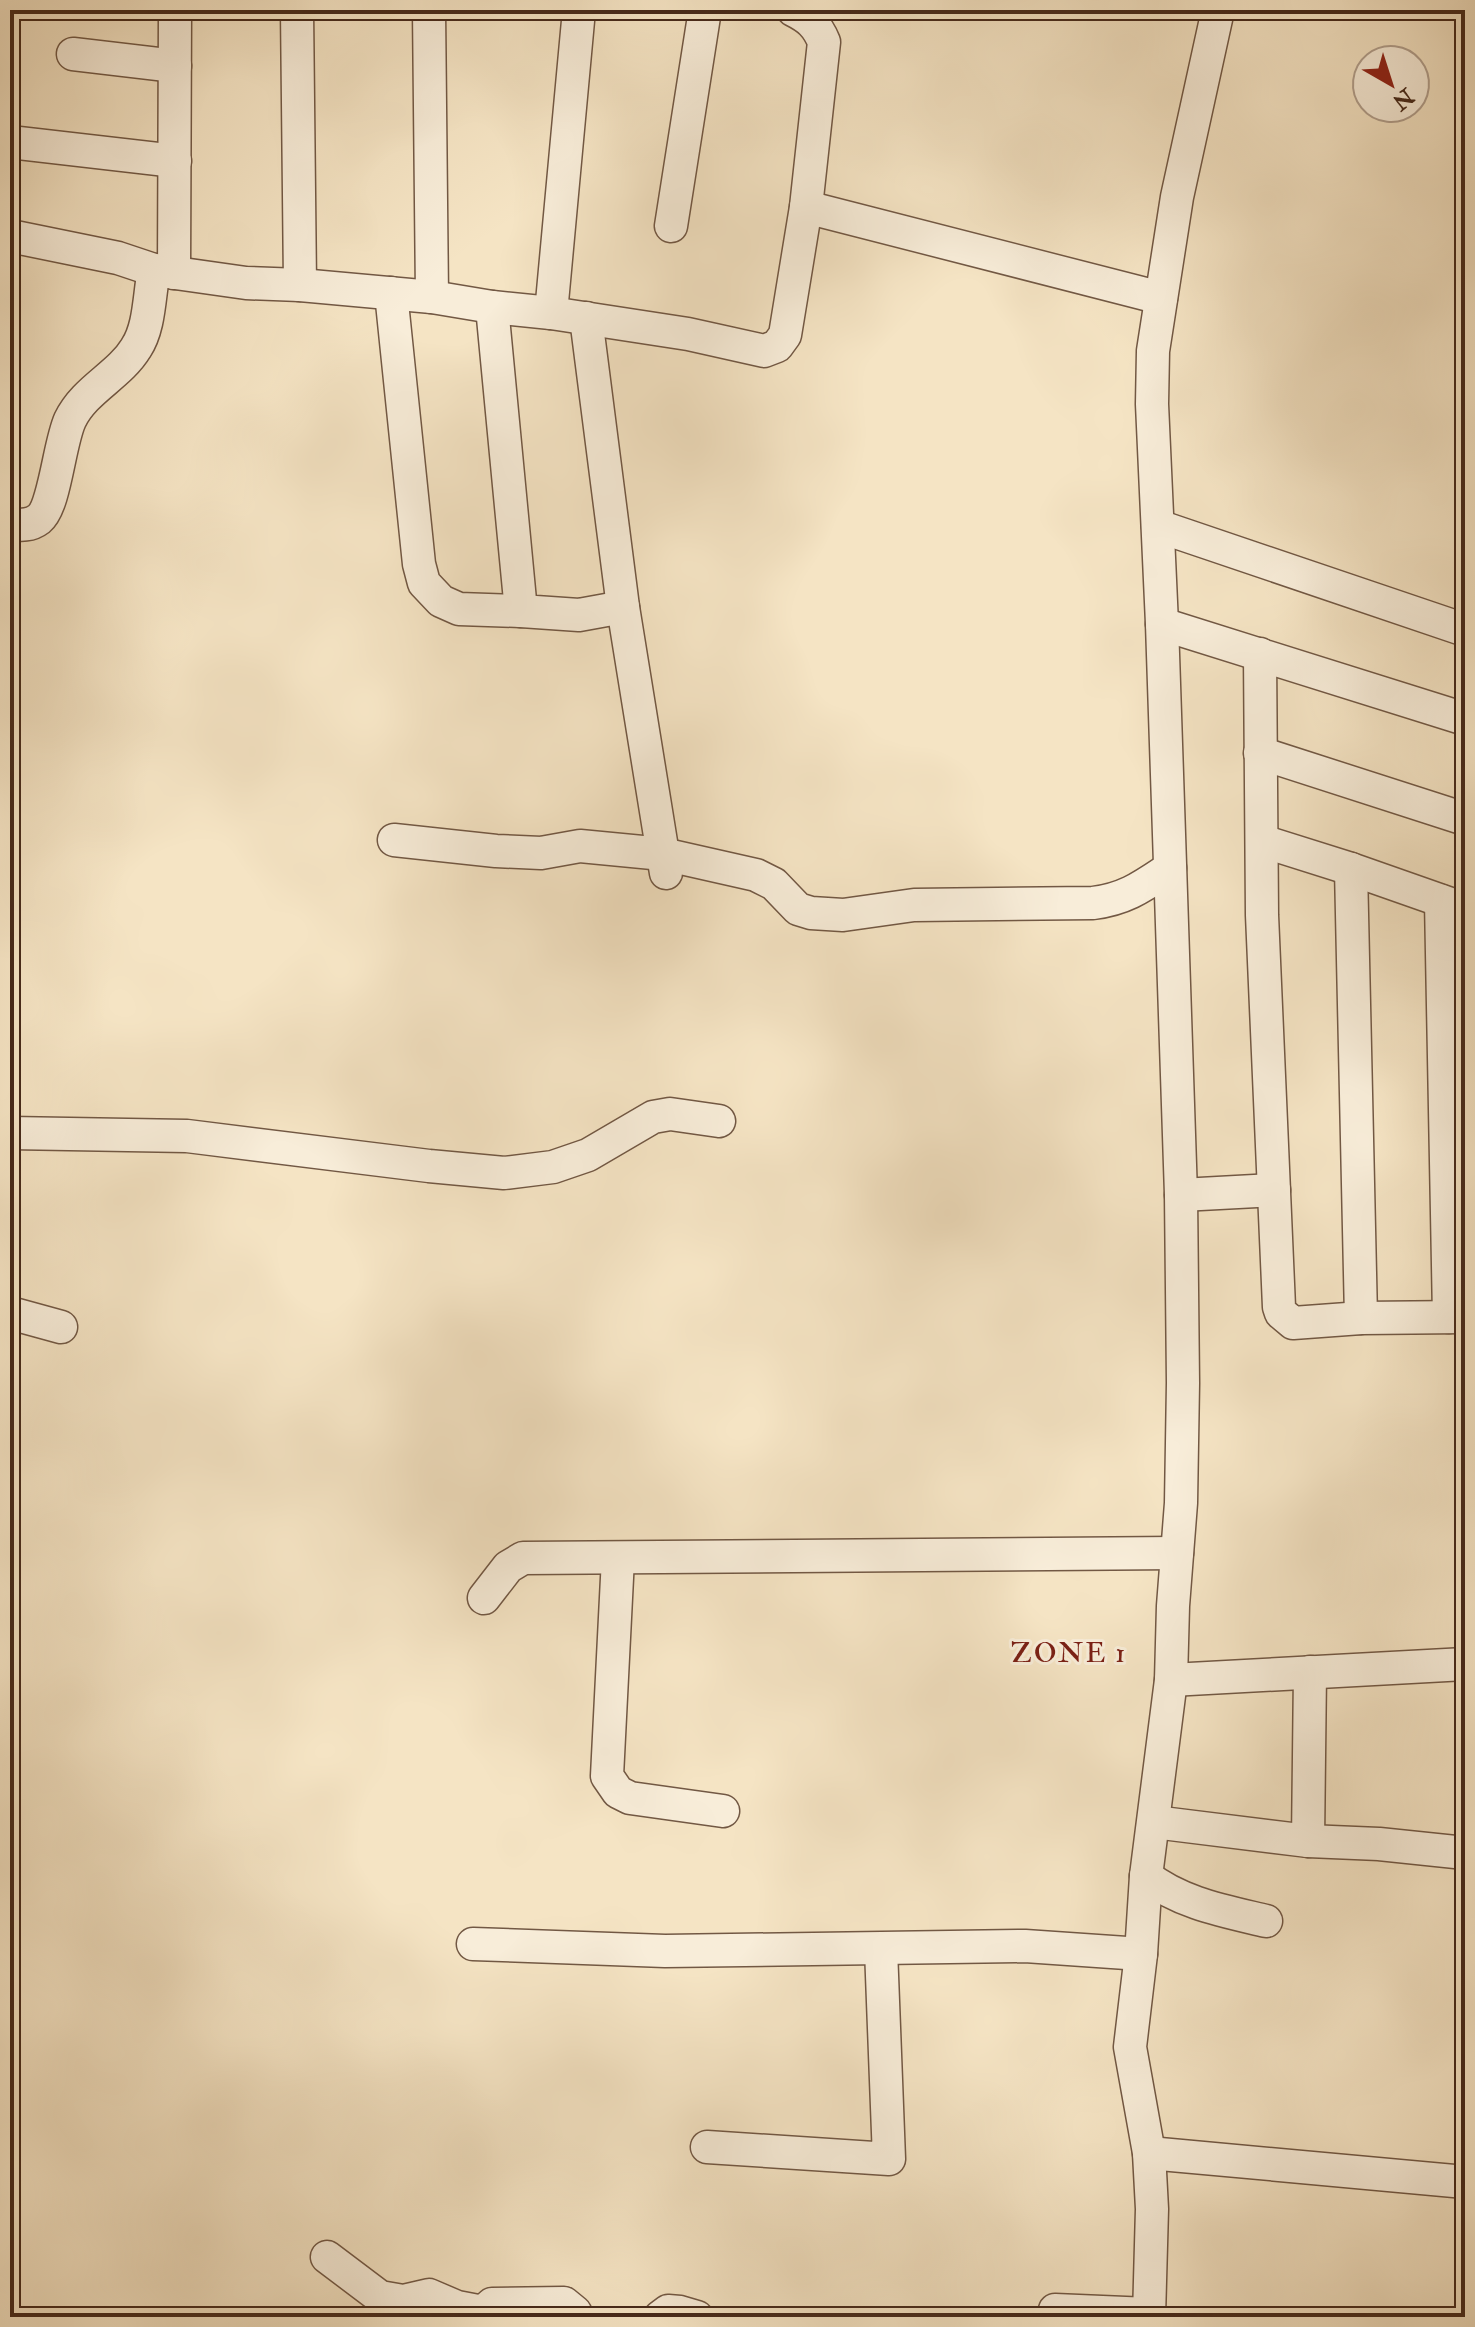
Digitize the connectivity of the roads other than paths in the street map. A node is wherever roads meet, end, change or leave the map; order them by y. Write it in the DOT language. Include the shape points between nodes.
graph roads {
  1 [pos="175,10"];
  2 [pos="297,10"];
  3 [pos="429,10"];
  4 [pos="579,10"];
  5 [pos="705,10"];
  6 [pos="793,10"];
  7 [pos="1218,10"];
  8 [pos="73,54"];
  9 [pos="175,66"];
  10 [pos="10,142"];
  11 [pos="175,161"];
  12 [pos="806,207"];
  13 [pos="671,226"];
  14 [pos="10,236"];
  15 [pos="164,272"];
  16 [pos="300,285"];
  17 [pos="391,293"];
  18 [pos="432,297"];
  19 [pos="1161,298"];
  20 [pos="492,307"];
  21 [pos="551,313"];
  22 [pos="586,318"];
  23 [pos="10,524"];
  24 [pos="1158,526"];
  25 [pos="623,607"];
  26 [pos="521,611"];
  27 [pos="1162,624"];
  28 [pos="1465,630"];
  29 [pos="1260,654"];
  30 [pos="1465,719"];
  31 [pos="1260,753"];
  32 [pos="1465,819"];
  33 [pos="394,840"];
  34 [pos="1262,841"];
  35 [pos="664,864"];
  36 [pos="1170,868"];
  37 [pos="1351,869"];
  38 [pos="1453,905"];
  39 [pos="719,1121"];
  40 [pos="10,1133"];
  41 [pos="1274,1190"];
  42 [pos="1181,1195"];
  43 [pos="10,1313"];
  44 [pos="1457,1317"];
  45 [pos="1361,1318"];
  46 [pos="61,1327"];
  47 [pos="1177,1553"];
  48 [pos="618,1558"];
  49 [pos="484,1598"];
  50 [pos="1465,1664"];
  51 [pos="1310,1672"];
  52 [pos="1171,1680"];
  53 [pos="723,1811"];
  54 [pos="1154,1822"];
  55 [pos="1308,1841"];
  56 [pos="1465,1853"];
  57 [pos="1146,1876"];
  58 [pos="1266,1921"];
  59 [pos="473,1944"];
  60 [pos="881,1949"];
  61 [pos="1141,1954"];
  62 [pos="707,2147"];
  63 [pos="1149,2153"];
  64 [pos="1465,2182"];
  65 [pos="327,2257"];
  66 [pos="1055,2310"];
  67 [pos="482,2314"];
  68 [pos="1149,2315"];
  69 [pos="575,2317"];
  70 [pos="660,2317"];
  71 [pos="697,2317"];
  1 -- 9 [label="street"];
  2 -- 16 [label="street"];
  3 -- 18 [label="street"];
  4 -- 21 [label="street"];
  5 -- 13 [label="street"];
  6 -- 12 [label="street" via="818,27 824,42"];
  7 -- 19 [label="street"];
  8 -- 9 [label="street"];
  9 -- 11 [label="street"];
  10 -- 11 [label="street"];
  11 -- 15 [label="street"];
  12 -- 19 [label="street"];
  12 -- 22 [label="street" via="785,335 777,346 764,351"];
  14 -- 15 [label="street"];
  15 -- 16 [label="street"];
  15 -- 23 [label="street" via="138,346 70,420 48,507 27,526"];
  16 -- 17 [label="street"];
  17 -- 18 [label="street"];
  17 -- 26 [label="street" via="424,583 441,601 459,609"];
  18 -- 20 [label="street"];
  19 -- 24 [label="street" via="1152,404"];
  20 -- 21 [label="street"];
  20 -- 26 [label="street"];
  21 -- 22 [label="street"];
  22 -- 25 [label="street"];
  24 -- 27 [label="street"];
  24 -- 28 [label="street"];
  25 -- 26 [label="street" via="579,615"];
  25 -- 35 [label="street"];
  27 -- 29 [label="street"];
  27 -- 36 [label="street"];
  29 -- 30 [label="street"];
  29 -- 31 [label="street"];
  31 -- 32 [label="street"];
  31 -- 34 [label="street"];
  33 -- 35 [label="street" via="541,853 580,846"];
  34 -- 37 [label="street"];
  34 -- 41 [label="street"];
  35 -- 36 [label="street" via="756,875 774,884 798,909 843,915 914,905 1114,901"];
  36 -- 42 [label="street"];
  37 -- 38 [label="street"];
  37 -- 45 [label="street"];
  38 -- 44 [label="street"];
  39 -- 40 [label="street" via="670,1114 653,1117 588,1155 553,1167 504,1173 187,1136"];
  41 -- 42 [label="street"];
  41 -- 45 [label="street" via="1281,1313 1293,1323"];
  42 -- 47 [label="street" via="1183,1383"];
  43 -- 46 [label="street"];
  44 -- 45 [label="street"];
  47 -- 48 [label="street"];
  47 -- 52 [label="street"];
  48 -- 49 [label="street" via="523,1558 508,1567"];
  48 -- 53 [label="street" via="607,1776 630,1798"];
  50 -- 51 [label="street"];
  51 -- 52 [label="street"];
  51 -- 55 [label="street"];
  52 -- 54 [label="street"];
  54 -- 55 [label="street"];
  54 -- 57 [label="street"];
  55 -- 56 [label="street"];
  57 -- 58 [label="street" via="1163,1889"];
  57 -- 61 [label="street"];
  59 -- 60 [label="street" via="665,1951"];
  60 -- 61 [label="street" via="1025,1946"];
  60 -- 62 [label="street" via="889,2159"];
  61 -- 63 [label="street" via="1130,2047"];
  63 -- 64 [label="street"];
  63 -- 68 [label="street"];
  65 -- 67 [label="street" via="380,2297 403,2301 429,2295"];
  66 -- 68 [label="street"];
  67 -- 69 [label="street" via="492,2304 564,2303"];
  70 -- 71 [label="street" via="668,2311"];
}
